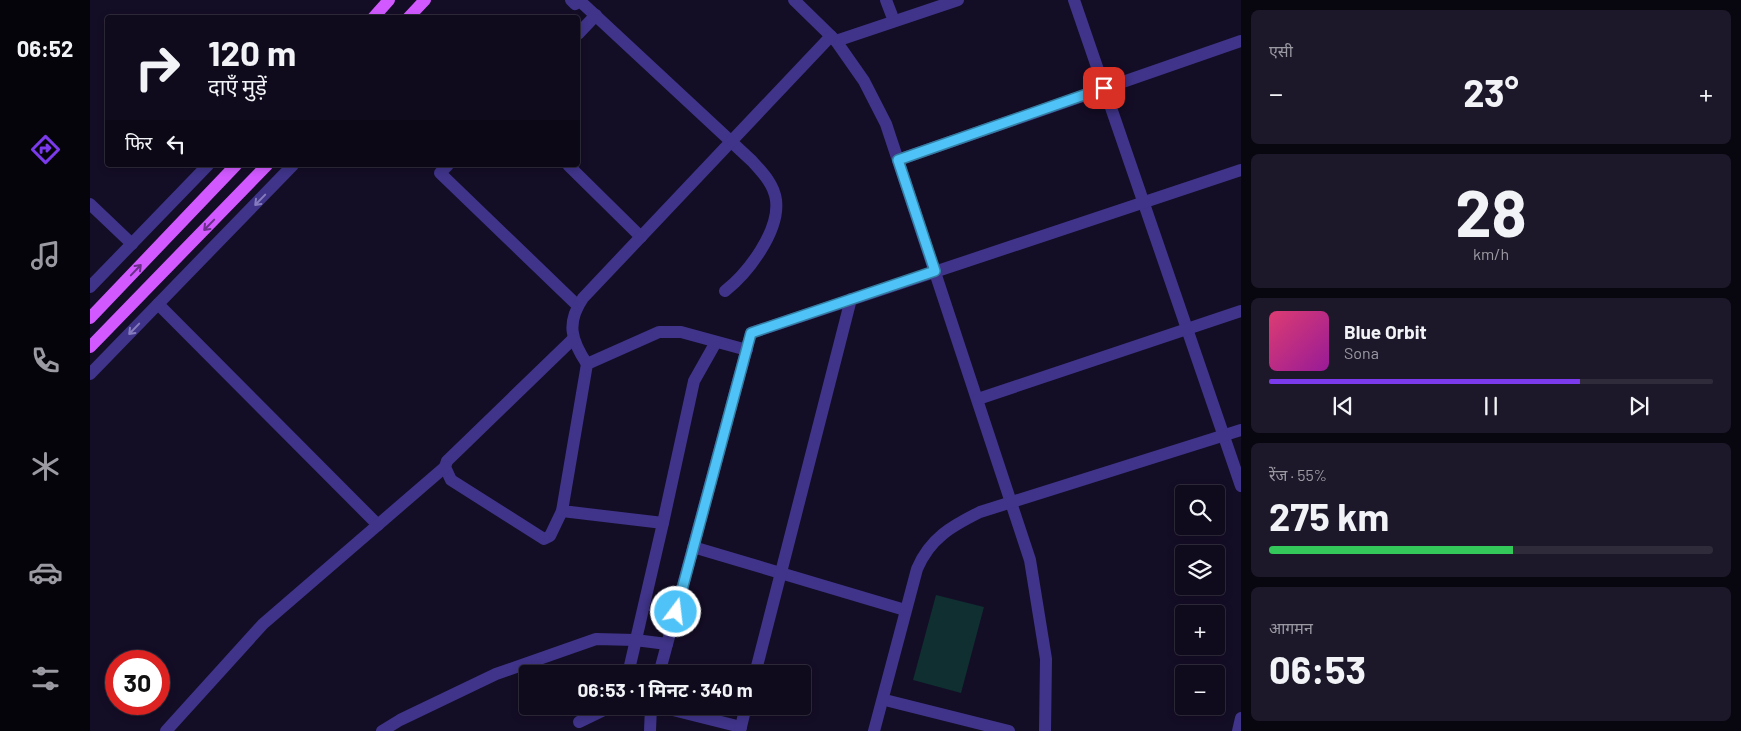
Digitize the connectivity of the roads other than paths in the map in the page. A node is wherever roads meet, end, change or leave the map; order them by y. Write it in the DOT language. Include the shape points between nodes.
graph roads {
  1 [pos="389,0"];
  2 [pos="425,0"];
  3 [pos="571,0"];
  4 [pos="794,0"];
  5 [pos="886,0"];
  6 [pos="958,0"];
  7 [pos="1074,0"];
  8 [pos="376,15"];
  9 [pos="411,15"];
  10 [pos="596,15"];
  11 [pos="894,21"];
  12 [pos="580,32"];
  13 [pos="834,38"];
  14 [pos="1241,41"];
  15 [pos="1104,88"];
  16 [pos="731,142"];
  17 [pos="898,160"];
  18 [pos="206,167"];
  19 [pos="234,167"];
  20 [pos="265,167"];
  21 [pos="291,167"];
  22 [pos="446,167"];
  23 [pos="570,167"];
  24 [pos="1241,170"];
  25 [pos="1143,202"];
  26 [pos="90,204"];
  27 [pos="641,237"];
  28 [pos="132,244"];
  29 [pos="935,271"];
  30 [pos="90,287"];
  31 [pos="724,291"];
  32 [pos="851,299"];
  33 [pos="158,304"];
  34 [pos="578,306"];
  35 [pos="1241,311"];
  36 [pos="90,318"];
  37 [pos="1188,330"];
  38 [pos="573,339"];
  39 [pos="716,342"];
  40 [pos="90,347"];
  41 [pos="747,350"];
  42 [pos="587,364"];
  43 [pos="90,374"];
  44 [pos="978,399"];
  45 [pos="1241,430"];
  46 [pos="1225,435"];
  47 [pos="445,467"];
  48 [pos="1240,480"];
  49 [pos="1013,502"];
  50 [pos="562,511"];
  51 [pos="663,523"];
  52 [pos="378,525"];
  53 [pos="693,547"];
  54 [pos="781,572"];
  55 [pos="905,610"];
  56 [pos="635,640"];
  57 [pos="667,644"];
  58 [pos="630,665"];
  59 [pos="661,665"];
  60 [pos="757,665"];
  61 [pos="889,701"];
  62 [pos="593,715"];
  63 [pos="651,715"];
  64 [pos="690,715"];
  65 [pos="744,715"];
  66 [pos="1241,718"];
  67 [pos="579,722"];
  68 [pos="741,729"];
  69 [pos="166,731"];
  70 [pos="382,731"];
  71 [pos="650,731"];
  72 [pos="874,731"];
  73 [pos="1009,731"];
  74 [pos="1045,731"];
  75 [pos="1238,731"];
  1 -- 8 [label="main road"];
  2 -- 9 [label="main road"];
  3 -- 10 [label="street" via="575,4 580,1"];
  4 -- 13 [label="street"];
  5 -- 11 [label="street"];
  6 -- 11 [label="street"];
  7 -- 15 [label="street"];
  10 -- 12 [label="street"];
  10 -- 16 [label="street"];
  11 -- 13 [label="street"];
  13 -- 16 [label="street"];
  13 -- 17 [label="street" via="864,80 886,124"];
  14 -- 15 [label="street"];
  15 -- 17 [label="street"];
  15 -- 25 [label="street"];
  16 -- 27 [label="street"];
  16 -- 31 [label="street" via="768,179 776,199 776,209 766,239 754,260"];
  17 -- 29 [label="street"];
  18 -- 28 [label="street"];
  36 -- 19 [label="main road, one-way"];
  20 -- 40 [label="main road, one-way"];
  21 -- 33 [label="street, one-way"];
  22 -- 34 [label="street" via="440,173"];
  23 -- 27 [label="street"];
  24 -- 25 [label="street"];
  25 -- 29 [label="street"];
  25 -- 37 [label="street"];
  26 -- 28 [label="street"];
  27 -- 34 [label="street"];
  28 -- 30 [label="street"];
  29 -- 32 [label="street"];
  29 -- 44 [label="street"];
  32 -- 41 [label="street" via="751,333"];
  32 -- 54 [label="street"];
  33 -- 43 [label="street, one-way"];
  33 -- 52 [label="street"];
  34 -- 38 [label="street" via="574,312"];
  35 -- 37 [label="street"];
  37 -- 44 [label="street"];
  37 -- 46 [label="street"];
  38 -- 42 [label="street"];
  38 -- 47 [label="street"];
  39 -- 41 [label="street"];
  39 -- 42 [label="street" via="681,332 659,332"];
  39 -- 51 [label="street" via="694,381"];
  41 -- 53 [label="street"];
  42 -- 50 [label="street"];
  44 -- 49 [label="street"];
  45 -- 46 [label="street"];
  46 -- 48 [label="street"];
  46 -- 49 [label="street"];
  47 -- 50 [label="street" via="451,480 544,540 550,536"];
  47 -- 52 [label="street"];
  49 -- 55 [label="street" via="980,512 943,532 924,552"];
  49 -- 74 [label="street" via="1030,560 1046,659"];
  50 -- 51 [label="street"];
  51 -- 56 [label="street"];
  52 -- 69 [label="street" via="263,624"];
  53 -- 54 [label="street"];
  53 -- 57 [label="street"];
  54 -- 55 [label="street"];
  54 -- 60 [label="street"];
  55 -- 72 [label="street"];
  56 -- 57 [label="street"];
  56 -- 58 [label="street"];
  56 -- 70 [label="street" via="596,639 513,668"];
  57 -- 59 [label="street"];
  61 -- 73 [label="street"];
  62 -- 67 [label="street"];
  63 -- 71 [label="street"];
  64 -- 68 [label="street"];
  65 -- 68 [label="street"];
  66 -- 75 [label="street"];
}
